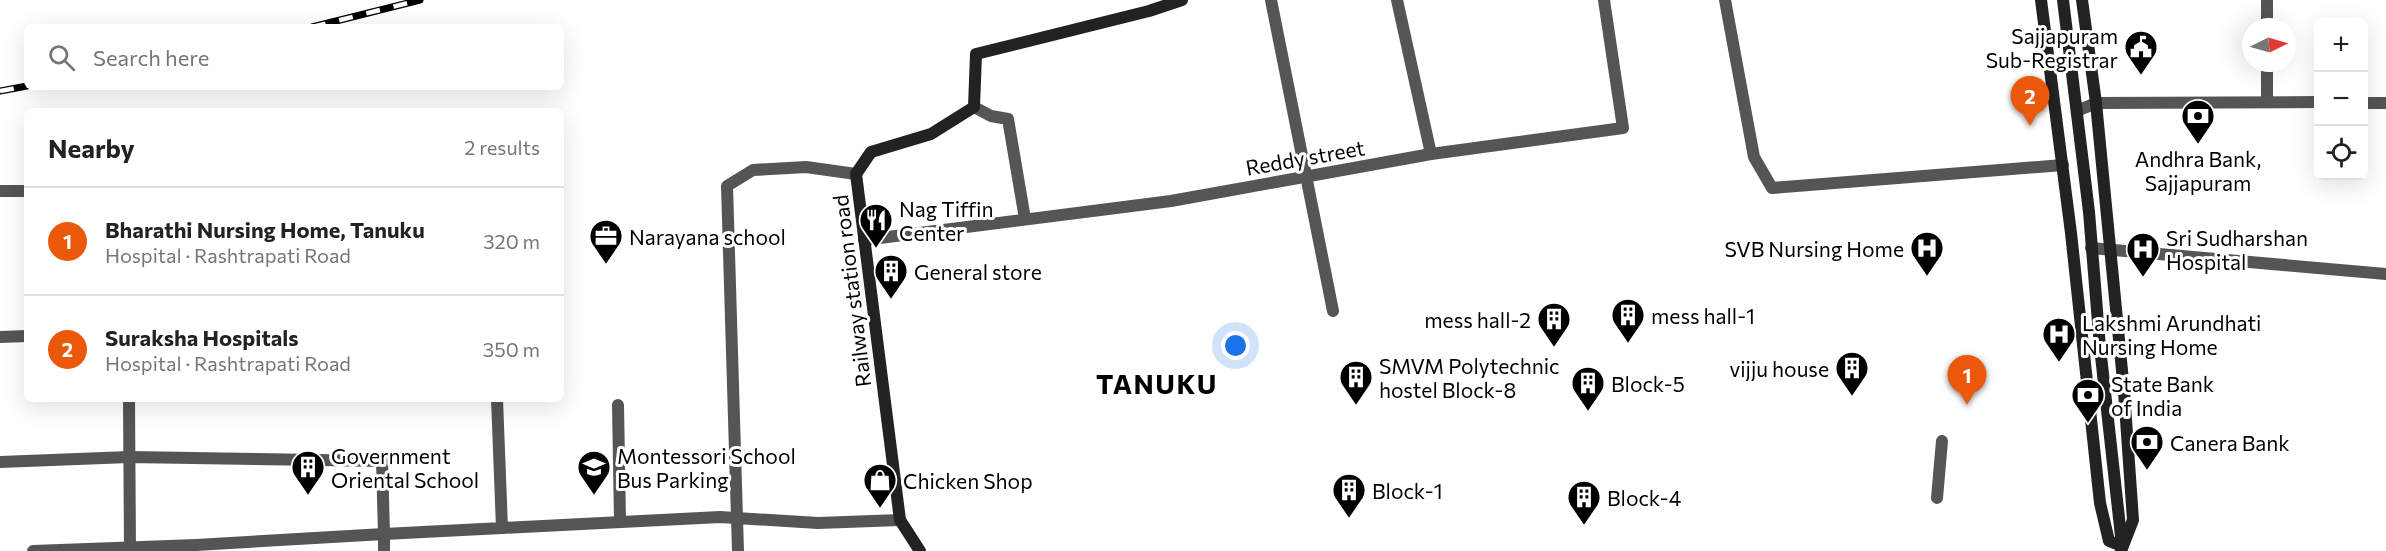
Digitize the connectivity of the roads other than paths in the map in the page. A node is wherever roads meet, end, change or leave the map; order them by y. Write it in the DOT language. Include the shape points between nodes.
graph roads {
  1 [pos="1182,0"];
  2 [pos="1270,0"];
  3 [pos="1397,0"];
  4 [pos="1604,0"];
  5 [pos="1725,0"];
  6 [pos="2041,0"];
  7 [pos="2062,0"];
  8 [pos="2082,0"];
  9 [pos="2267,0"];
  10 [pos="2267,18"];
  11 [pos="2267,72"];
  12 [pos="2267,102"];
  13 [pos="2314,102"];
  14 [pos="2096,103"];
  15 [pos="2368,103"];
  16 [pos="2386,103"];
  17 [pos="974,107"];
  18 [pos="2077,111"];
  19 [pos="1431,154"];
  20 [pos="2063,165"];
  21 [pos="856,174"];
  22 [pos="1306,177"];
  23 [pos="0,191"];
  24 [pos="24,191"];
  25 [pos="1025,219"];
  26 [pos="864,240"];
  27 [pos="2091,248"];
  28 [pos="2110,250"];
  29 [pos="2386,274"];
  30 [pos="1333,310"];
  31 [pos="0,336"];
  32 [pos="24,336"];
  33 [pos="129,402"];
  34 [pos="497,402"];
  35 [pos="618,405"];
  36 [pos="1942,441"];
  37 [pos="129,457"];
  38 [pos="0,462"];
  39 [pos="1936,498"];
  40 [pos="736,518"];
  41 [pos="900,520"];
  42 [pos="620,522"];
  43 [pos="502,528"];
  44 [pos="384,534"];
  45 [pos="130,549"];
  46 [pos="2123,549"];
  47 [pos="33,551"];
  48 [pos="384,551"];
  49 [pos="738,551"];
  50 [pos="920,551"];
  1 -- 17 [label="street" via="976,54"];
  2 -- 22 [label="street"];
  3 -- 19 [label="street"];
  4 -- 19 [label="street, Reddy street" via="1623,128"];
  5 -- 20 [label="street" via="1754,157 1772,188"];
  6 -- 20 [label="street"];
  7 -- 18 [label="street"];
  8 -- 14 [label="street"];
  9 -- 10 [label="street"];
  11 -- 12 [label="street"];
  12 -- 13 [label="street"];
  12 -- 14 [label="street"];
  14 -- 18 [label="street"];
  14 -- 28 [label="street"];
  15 -- 16 [label="street"];
  17 -- 21 [label="street, Railway station road" via="931,134 871,152"];
  17 -- 25 [label="street" via="1008,119"];
  18 -- 27 [label="street"];
  19 -- 22 [label="street, Reddy street"];
  20 -- 46 [label="street" via="2100,503 2109,542"];
  21 -- 26 [label="street, Railway station road"];
  21 -- 40 [label="street" via="806,167 753,170 727,186"];
  22 -- 25 [label="street, Reddy street" via="1171,201"];
  22 -- 30 [label="street"];
  23 -- 24 [label="street"];
  25 -- 26 [label="street, Reddy street"];
  26 -- 41 [label="street, Railway station road"];
  27 -- 28 [label="street"];
  27 -- 46 [label="street"];
  28 -- 29 [label="street"];
  28 -- 46 [label="street" via="2133,520"];
  31 -- 32 [label="street"];
  33 -- 37 [label="street"];
  34 -- 43 [label="street"];
  35 -- 42 [label="street"];
  36 -- 39 [label="street"];
  37 -- 38 [label="street"];
  37 -- 44 [label="street" via="382,461"];
  37 -- 45 [label="street"];
  40 -- 41 [label="street" via="818,523"];
  40 -- 42 [label="street"];
  40 -- 49 [label="street"];
  41 -- 50 [label="street, Railway station road"];
  42 -- 43 [label="street"];
  43 -- 44 [label="street"];
  44 -- 45 [label="street"];
  44 -- 48 [label="street"];
  45 -- 47 [label="street"];
}
